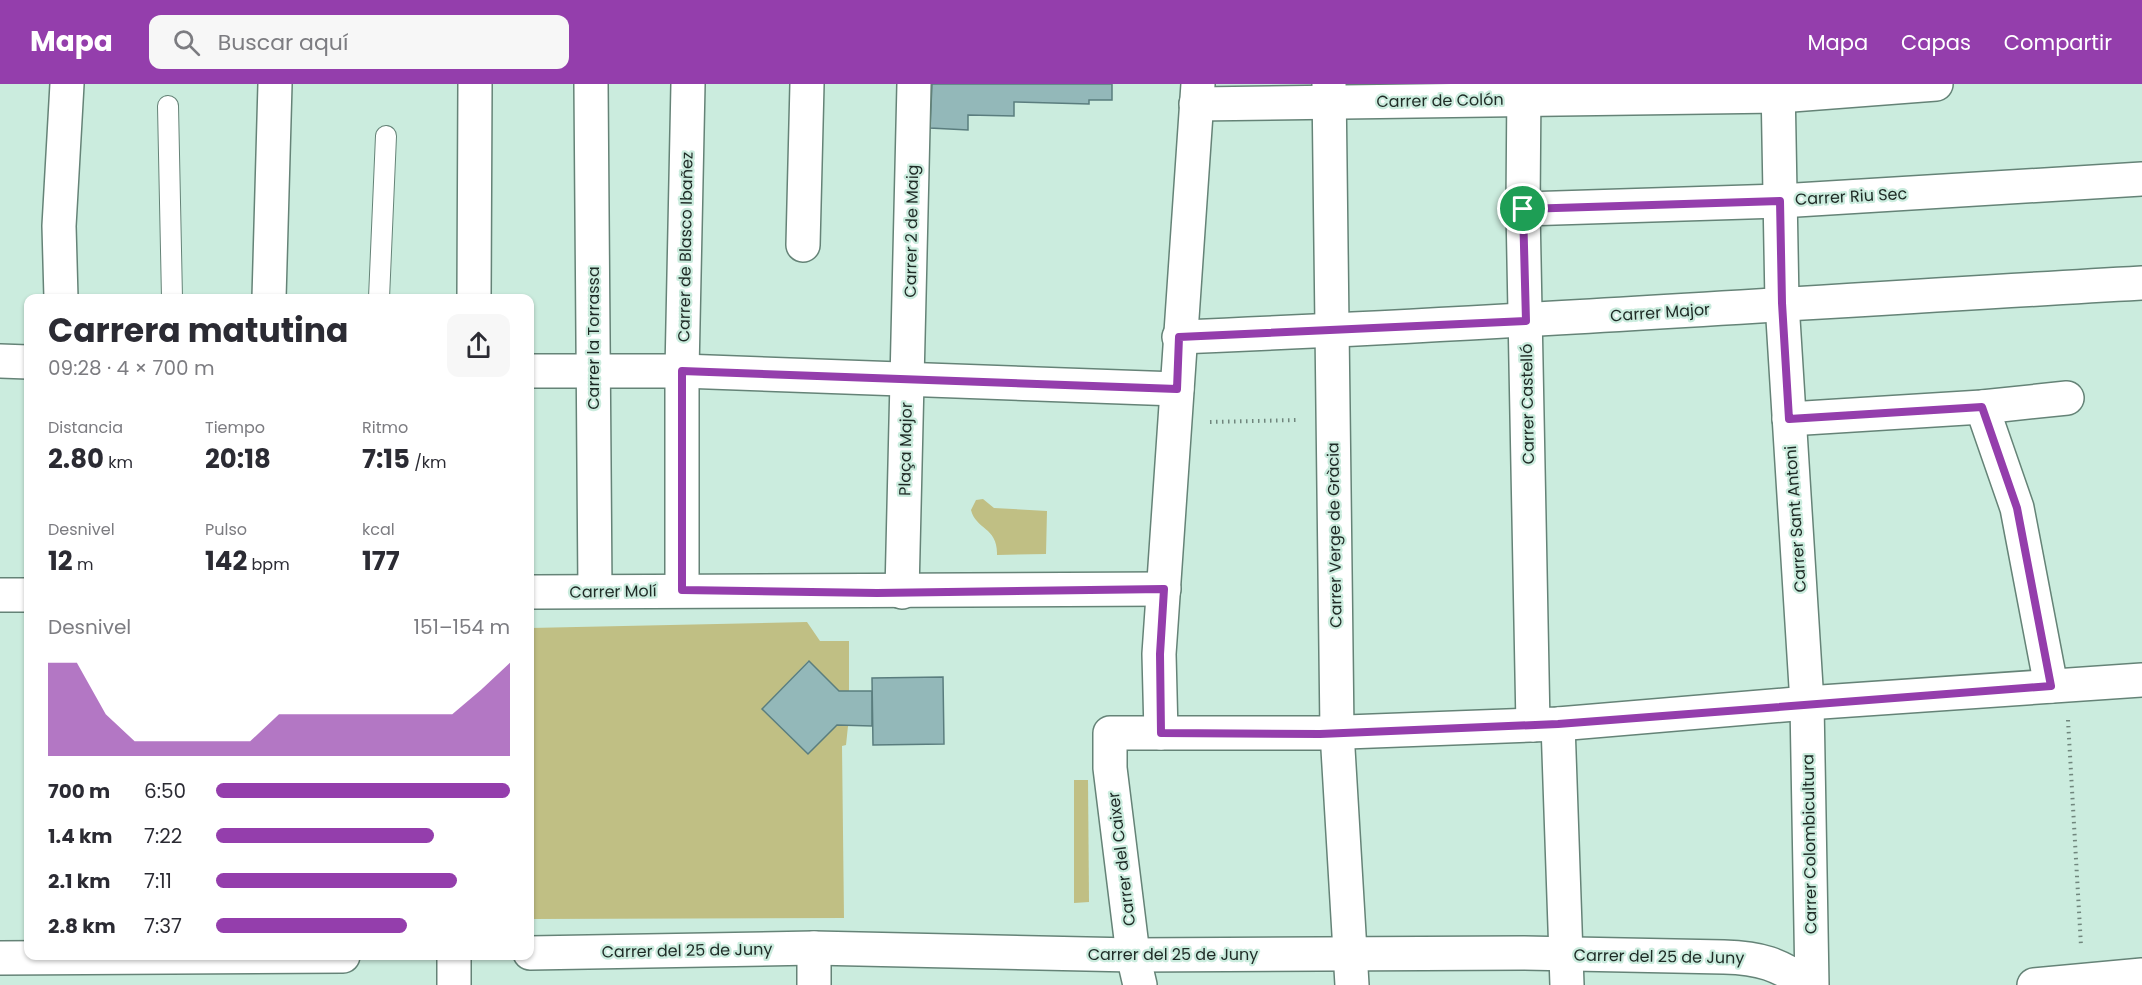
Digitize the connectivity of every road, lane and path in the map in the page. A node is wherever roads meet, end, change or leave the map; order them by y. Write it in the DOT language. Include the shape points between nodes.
graph roads {
  1 [pos="67,84"];
  2 [pos="275,84"];
  3 [pos="475,84"];
  4 [pos="591,84"];
  5 [pos="688,84"];
  6 [pos="807,84"];
  7 [pos="914,84"];
  8 [pos="1936,84"];
  9 [pos="1778,90"];
  10 [pos="1524,91"];
  11 [pos="1328,93"];
  12 [pos="1197,94"];
  13 [pos="168,106"];
  14 [pos="386,136"];
  15 [pos="2142,179"];
  16 [pos="1780,201"];
  17 [pos="1523,209"];
  18 [pos="803,245"];
  19 [pos="2142,284"];
  20 [pos="62,294"];
  21 [pos="172,294"];
  22 [pos="269,294"];
  23 [pos="379,294"];
  24 [pos="474,294"];
  25 [pos="1782,303"];
  26 [pos="1526,321"];
  27 [pos="1330,331"];
  28 [pos="1179,337"];
  29 [pos="0,361"];
  30 [pos="24,362"];
  31 [pos="534,371"];
  32 [pos="682,371"];
  33 [pos="593,372"];
  34 [pos="908,378"];
  35 [pos="1177,389"];
  36 [pos="2067,398"];
  37 [pos="1982,407"];
  38 [pos="1332,419"];
  39 [pos="1789,419"];
  40 [pos="1206,423"];
  41 [pos="1164,589"];
  42 [pos="682,590"];
  43 [pos="595,591"];
  44 [pos="534,592"];
  45 [pos="890,592"];
  46 [pos="0,595"];
  47 [pos="24,595"];
  48 [pos="2142,680"];
  49 [pos="2058,686"];
  50 [pos="1807,703"];
  51 [pos="1546,724"];
  52 [pos="1337,732"];
  53 [pos="1161,733"];
  54 [pos="814,948"];
  55 [pos="534,953"];
  56 [pos="0,958"];
  57 [pos="272,960"];
  58 [pos="454,960"];
  59 [pos="1352,969"];
  60 [pos="1567,969"];
  61 [pos="1136,970"];
  62 [pos="75,971"];
  63 [pos="2142,975"];
  64 [pos="2083,980"];
  65 [pos="454,985"];
  66 [pos="814,985"];
  67 [pos="1810,985"];
  68 [pos="2034,985"];
  1 -- 20 [label="street" via="59,226"];
  2 -- 22 [label="street"];
  3 -- 24 [label="street"];
  4 -- 33 [label="street, Carrer la Torrassa"];
  5 -- 32 [label="street, Carrer de Blasco Ibañez"];
  6 -- 18 [label="street"];
  7 -- 34 [label="street, Carrer 2 de Maig"];
  8 -- 9 [label="street, Carrer de Colón"];
  9 -- 10 [label="street, Carrer de Colón"];
  9 -- 16 [label="street, Carrer Sant Antoni"];
  10 -- 11 [label="street, Carrer de Colón"];
  10 -- 17 [label="street, Carrer Castelló"];
  11 -- 12 [label="street, Carrer de Colón"];
  11 -- 27 [label="street, Carrer Verge de Gràcia"];
  12 -- 28 [label="street"];
  13 -- 21 [label="lane"];
  14 -- 23 [label="lane"];
  15 -- 16 [label="street, Carrer Riu Sec"];
  16 -- 17 [label="street, Carrer Riu Sec"];
  16 -- 25 [label="street, Carrer Sant Antoni"];
  17 -- 26 [label="street, Carrer Castelló"];
  19 -- 25 [label="street, Carrer Major"];
  25 -- 26 [label="street, Carrer Major"];
  25 -- 39 [label="street, Carrer Sant Antoni"];
  26 -- 27 [label="street, Carrer Major"];
  26 -- 51 [label="street, Carrer Castelló"];
  27 -- 28 [label="street, Carrer Major"];
  27 -- 38 [label="street, Carrer Verge de Gràcia"];
  28 -- 35 [label="street"];
  29 -- 30 [label="street"];
  31 -- 33 [label="street"];
  32 -- 33 [label="street"];
  32 -- 34 [label="street"];
  32 -- 42 [label="street, Carrer de Blasco Ibañez"];
  33 -- 43 [label="street, Carrer la Torrassa"];
  34 -- 35 [label="street, Plaça Major"];
  34 -- 45 [label="street, Plaça Major"];
  35 -- 41 [label="street"];
  36 -- 37 [label="street"];
  37 -- 39 [label="street"];
  37 -- 49 [label="street" via="2017,508"];
  38 -- 40 [label="path"];
  38 -- 52 [label="street, Carrer Verge de Gràcia"];
  39 -- 50 [label="street, Carrer Sant Antoni"];
  41 -- 45 [label="street"];
  41 -- 53 [label="street"];
  42 -- 43 [label="street, Carrer Molí"];
  42 -- 45 [label="street, Carrer Molí"];
  43 -- 44 [label="street, Carrer Molí"];
  46 -- 47 [label="street"];
  48 -- 49 [label="street"];
  49 -- 50 [label="street"];
  49 -- 64 [label="path"];
  50 -- 51 [label="street"];
  50 -- 67 [label="street, Carrer Colombicultura"];
  51 -- 52 [label="street"];
  51 -- 60 [label="street, Carrer Castelló"];
  52 -- 53 [label="street"];
  52 -- 59 [label="street, Carrer Verge de Gràcia"];
  53 -- 61 [label="street, Carrer del Caixer" via="1110,733 1110,768"];
  54 -- 55 [label="street, Carrer del 25 de Juny"];
  54 -- 61 [label="street, Carrer del 25 de Juny"];
  54 -- 66 [label="street"];
  56 -- 62 [label="street"];
  57 -- 62 [label="street"];
  58 -- 65 [label="street"];
  59 -- 60 [label="street, Carrer del 25 de Juny"];
  59 -- 61 [label="street, Carrer del 25 de Juny"];
  60 -- 67 [label="street, Carrer del 25 de Juny" via="1756,958 1784,968"];
  63 -- 64 [label="street"];
  64 -- 68 [label="street"];
}
